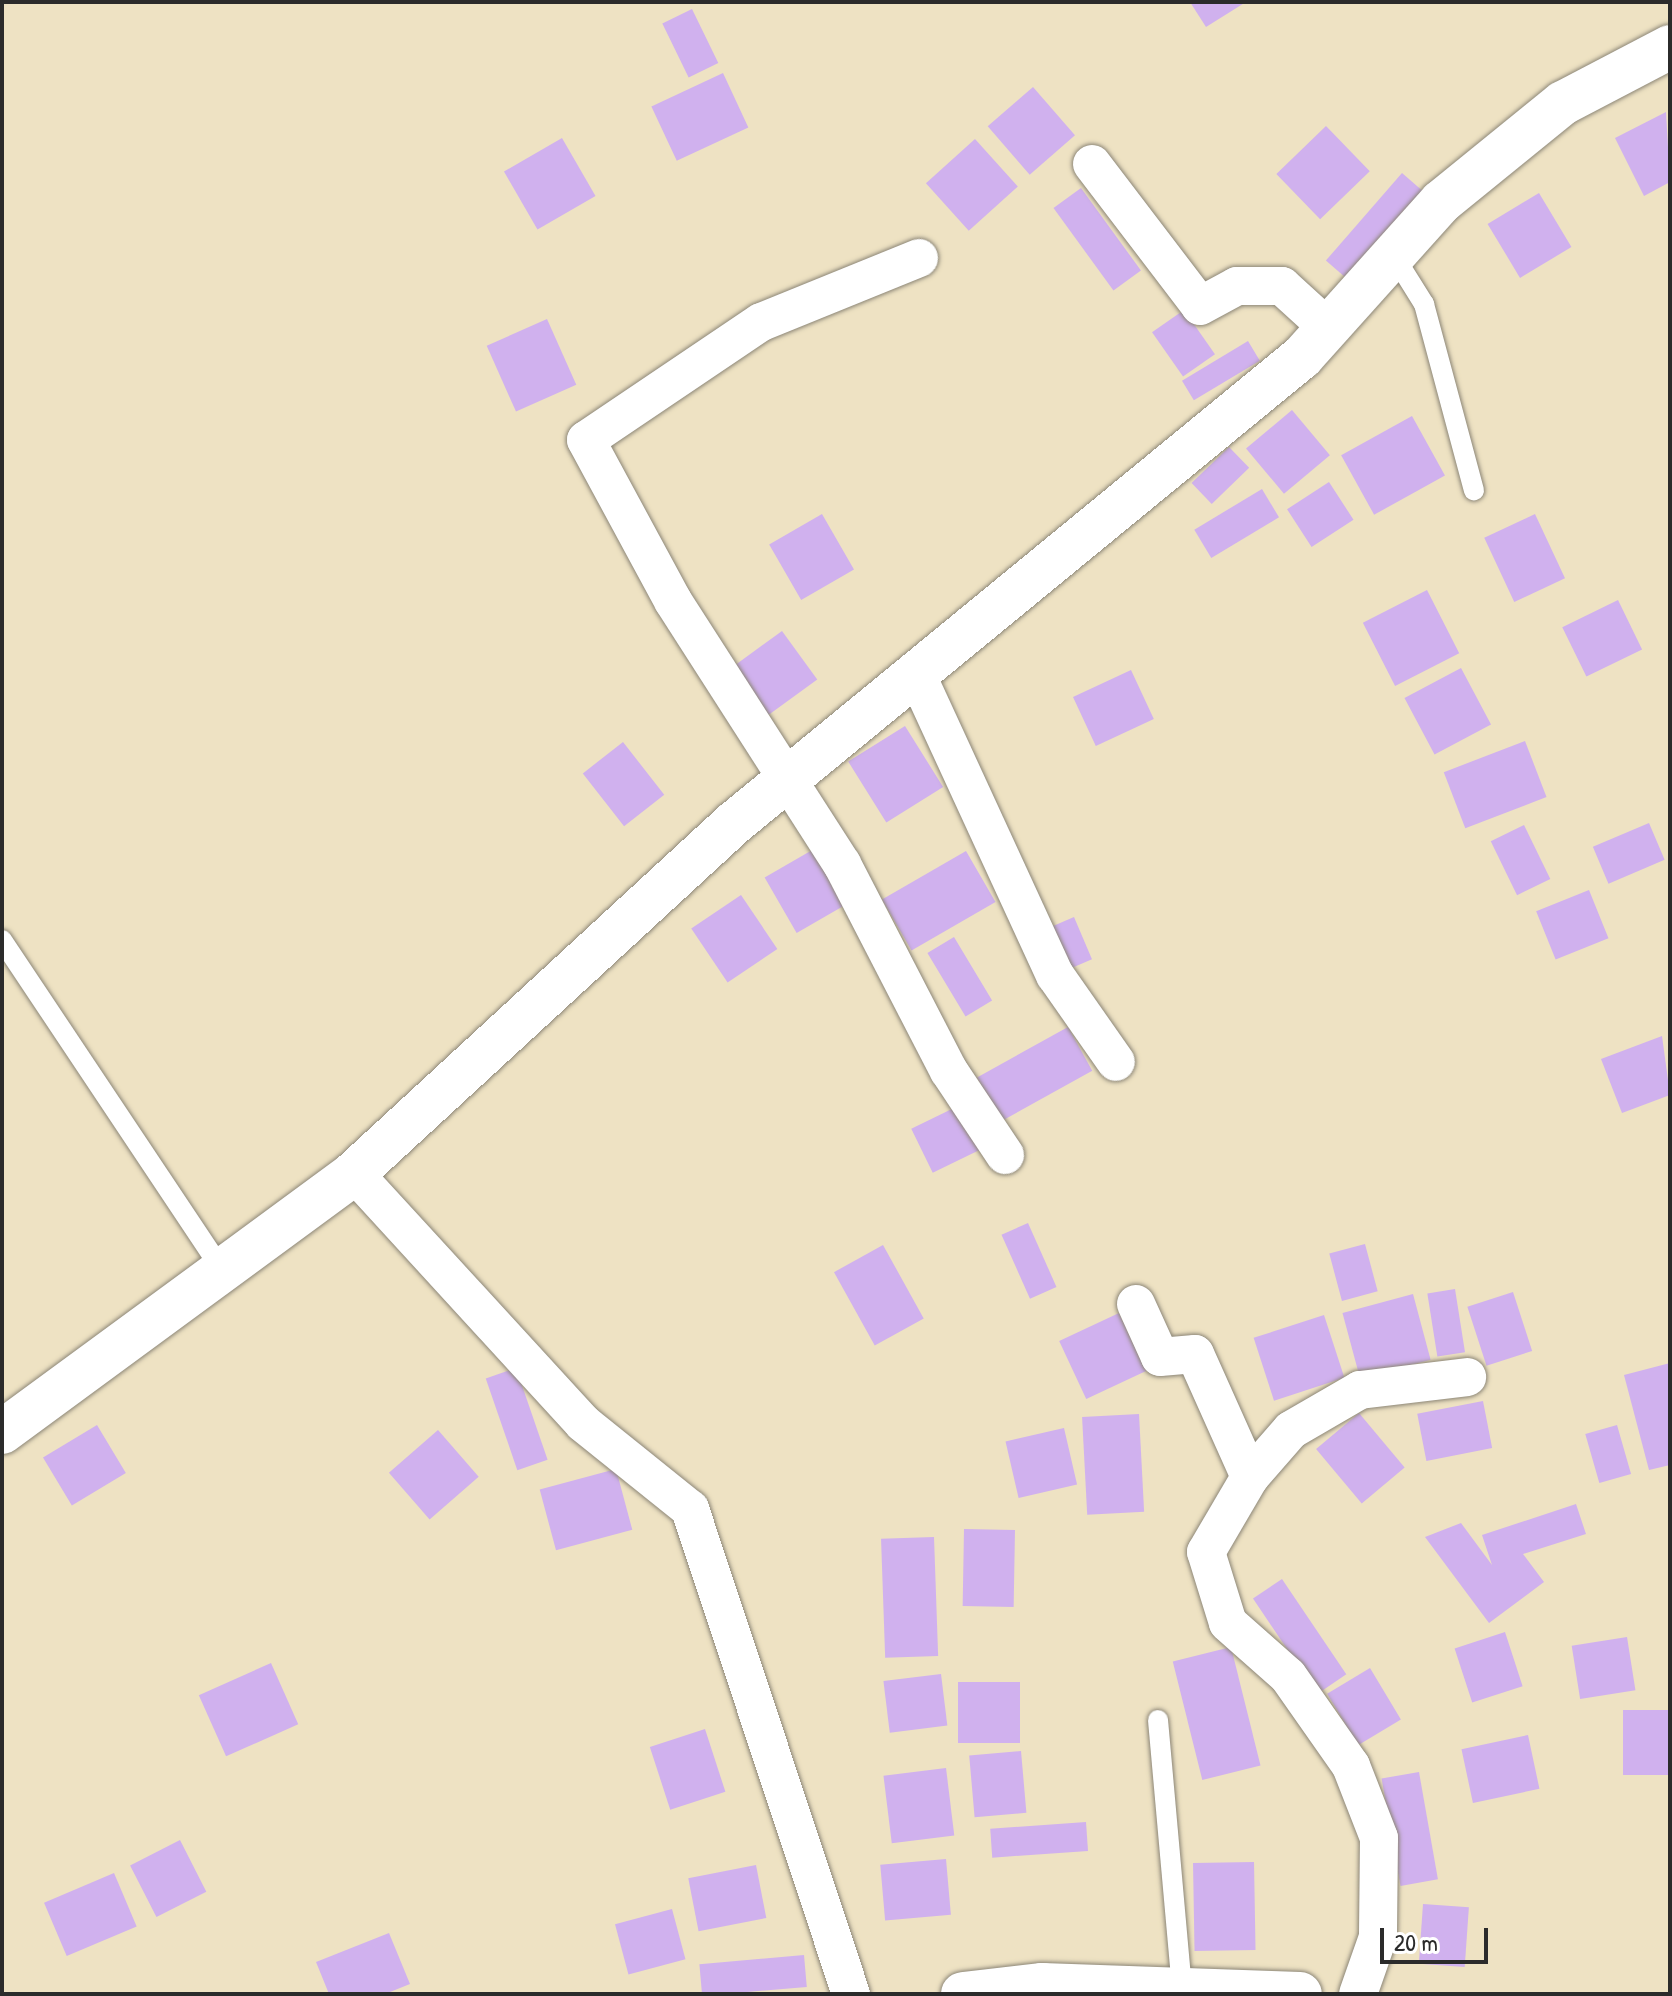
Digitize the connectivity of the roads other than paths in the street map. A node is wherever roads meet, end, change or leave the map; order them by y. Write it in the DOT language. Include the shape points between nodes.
graph roads {
  1 [pos="1670,47"];
  2 [pos="1092,164"];
  3 [pos="1394,256"];
  4 [pos="919,258"];
  5 [pos="1328,328"];
  6 [pos="1474,490"];
  7 [pos="915,671"];
  8 [pos="784,781"];
  9 [pos="2,940"];
  10 [pos="1116,1062"];
  11 [pos="1005,1155"];
  12 [pos="354,1173"];
  13 [pos="225,1275"];
  14 [pos="1136,1304"];
  15 [pos="1467,1377"];
  16 [pos="2,1432"];
  17 [pos="1250,1477"];
  18 [pos="1158,1720"];
  19 [pos="1182,1988"];
  20 [pos="1043,1989"];
  21 [pos="851,1994"];
  22 [pos="963,1994"];
  23 [pos="1300,1994"];
  24 [pos="1358,1994"];
  1 -- 3 [label="street" via="1563,103 1441,202"];
  2 -- 5 [label="street" via="1200,306 1237,286 1282,286"];
  3 -- 5 [label="street"];
  3 -- 6 [label="lane" via="1424,304"];
  4 -- 8 [label="street" via="761,322 586,440"];
  5 -- 7 [label="street" via="1302,357"];
  7 -- 8 [label="street"];
  7 -- 10 [label="street" via="1055,975"];
  8 -- 11 [label="street" via="842,864 949,1071"];
  8 -- 12 [label="street"];
  9 -- 13 [label="lane"];
  12 -- 13 [label="street"];
  12 -- 21 [label="street" via="583,1423 690,1509"];
  13 -- 16 [label="street"];
  14 -- 17 [label="street" via="1160,1357 1195,1354"];
  15 -- 17 [label="street" via="1360,1390 1291,1430"];
  17 -- 24 [label="street" via="1206,1552 1228,1623 1288,1676 1351,1766 1379,1838 1378,1937"];
  18 -- 19 [label="lane"];
  19 -- 20 [label="street"];
  19 -- 23 [label="street"];
  20 -- 22 [label="street"];
}
